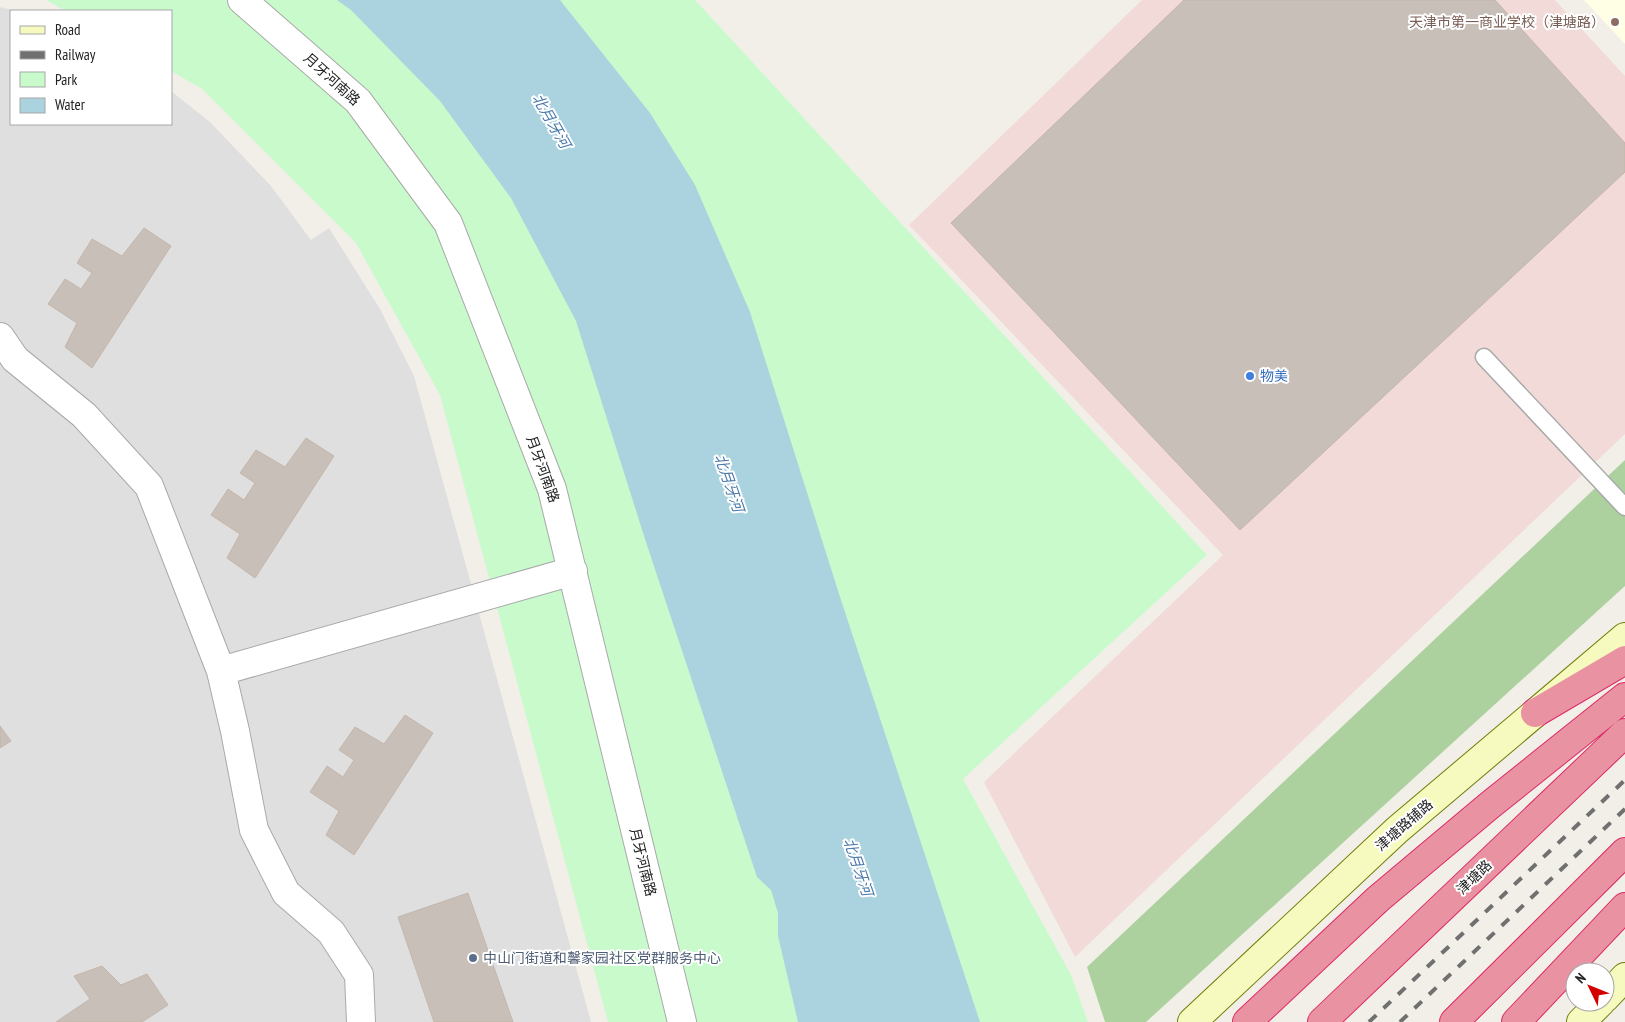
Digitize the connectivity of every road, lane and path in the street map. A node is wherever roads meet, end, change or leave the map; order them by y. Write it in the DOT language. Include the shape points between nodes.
graph roads {
  1 [pos="242,0"];
  2 [pos="0,337"];
  3 [pos="1484,358"];
  4 [pos="1625,506"];
  5 [pos="572,571"];
  6 [pos="1625,636"];
  7 [pos="1625,660"];
  8 [pos="221,671"];
  9 [pos="1625,697"];
  10 [pos="1535,713"];
  11 [pos="1625,733"];
  12 [pos="1625,852"];
  13 [pos="1625,907"];
  14 [pos="1616,989"];
  15 [pos="361,1022"];
  16 [pos="682,1022"];
  17 [pos="1192,1022"];
  18 [pos="1247,1022"];
  19 [pos="1322,1022"];
  20 [pos="1454,1022"];
  21 [pos="1516,1022"];
  22 [pos="1582,1022"];
  1 -- 5 [label="street, 月牙河南路" via="358,101 448,222 552,489"];
  2 -- 8 [label="street" via="15,359 84,415 149,486"];
  3 -- 4 [label="lane"];
  5 -- 8 [label="street"];
  5 -- 16 [label="street, 月牙河南路"];
  6 -- 10 [label="street, 津塘路辅路"];
  7 -- 10 [label="highway"];
  8 -- 15 [label="street" via="254,830 286,892 331,932 359,975"];
  9 -- 18 [label="highway" via="1385,893"];
  10 -- 17 [label="street, 津塘路辅路" via="1397,830"];
  11 -- 19 [label="highway, 津塘路"];
  12 -- 20 [label="highway"];
  13 -- 21 [label="highway"];
  14 -- 22 [label="street"];
}
